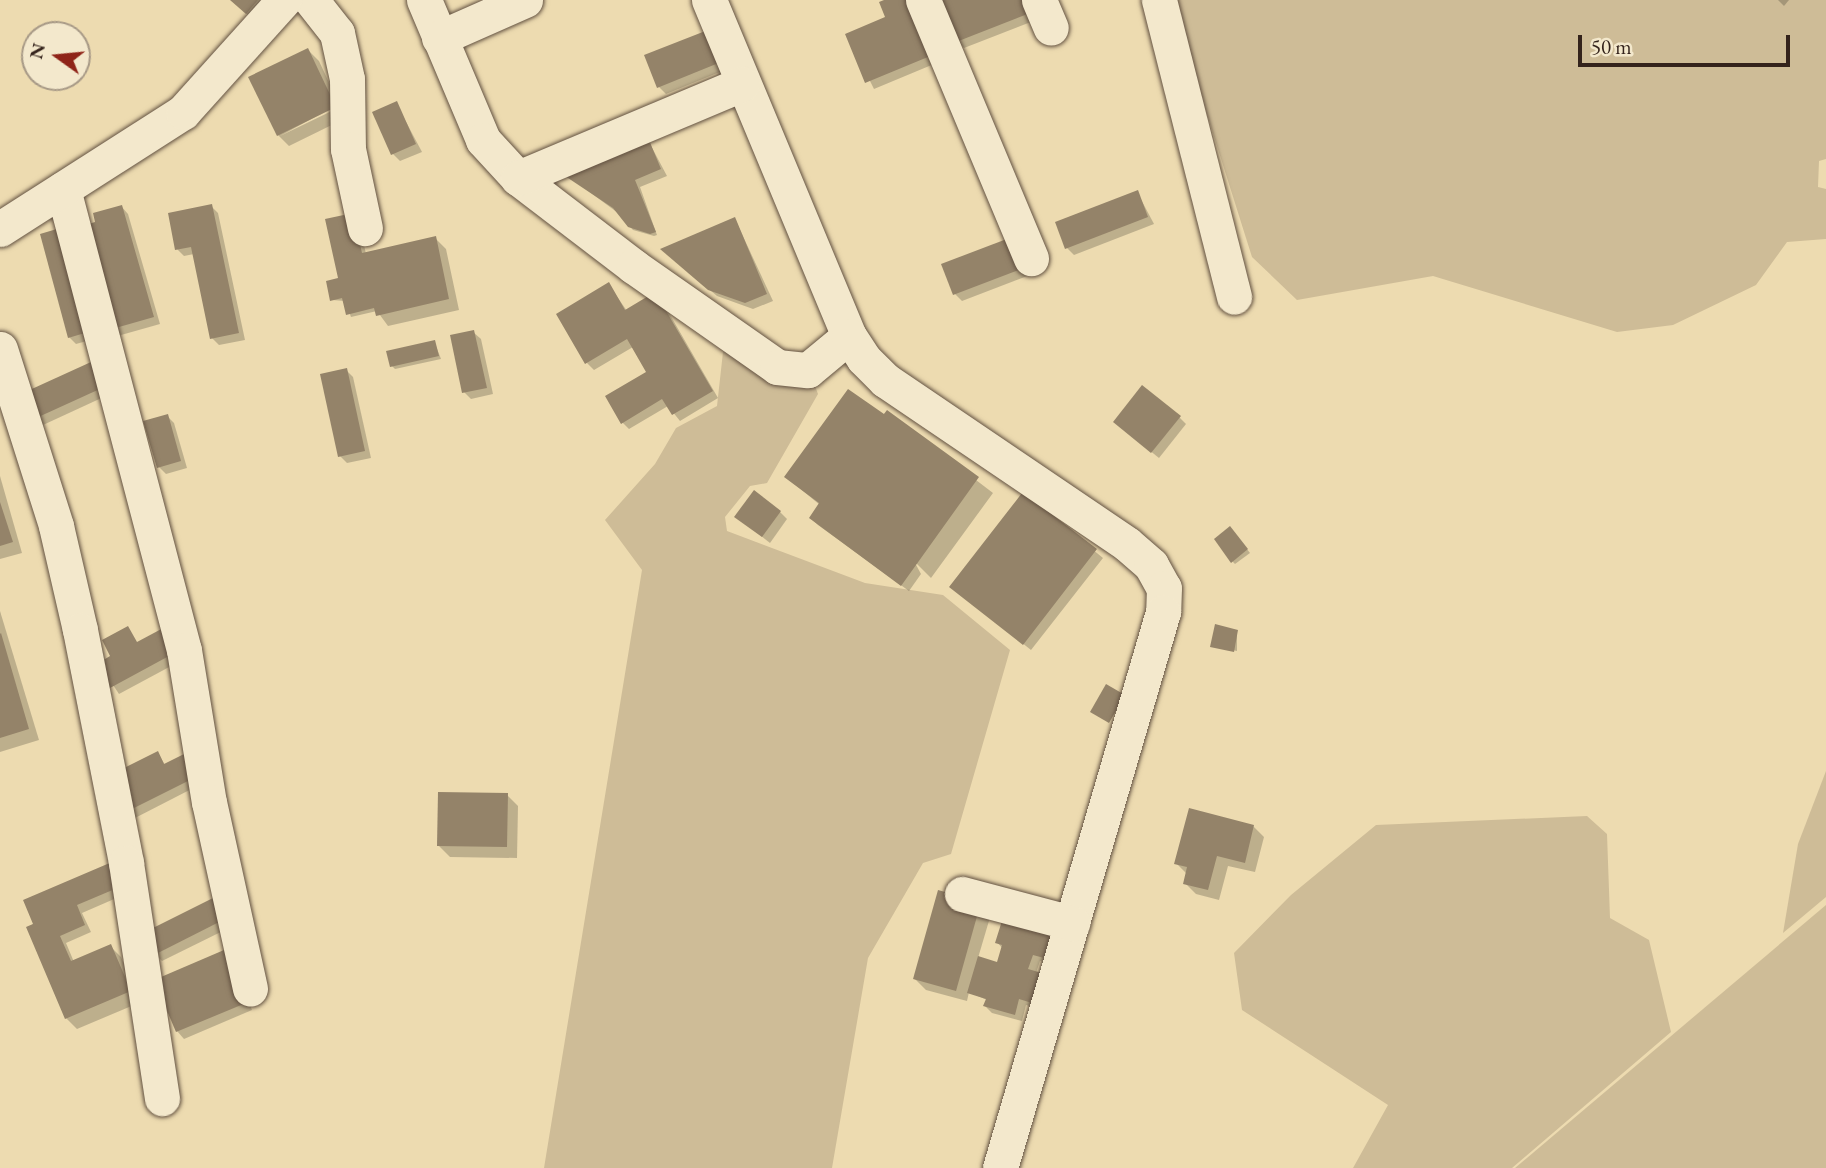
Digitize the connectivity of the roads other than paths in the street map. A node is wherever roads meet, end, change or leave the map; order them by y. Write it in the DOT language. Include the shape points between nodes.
graph roads {
  1 [pos="284,0"];
  2 [pos="311,0"];
  3 [pos="424,0"];
  4 [pos="525,0"];
  5 [pos="709,0"];
  6 [pos="923,0"];
  7 [pos="1159,0"];
  8 [pos="439,38"];
  9 [pos="742,84"];
  10 [pos="518,178"];
  11 [pos="63,189"];
  12 [pos="365,228"];
  13 [pos="0,229"];
  14 [pos="1031,258"];
  15 [pos="1234,297"];
  16 [pos="849,336"];
  17 [pos="0,349"];
  18 [pos="962,894"];
  19 [pos="1072,923"];
  20 [pos="250,989"];
  21 [pos="162,1098"];
  22 [pos="1000,1168"];
  1 -- 11 [label="street" via="183,112"];
  2 -- 12 [label="street" via="338,33 347,79 348,149"];
  3 -- 8 [label="street"];
  4 -- 8 [label="street"];
  5 -- 9 [label="street"];
  6 -- 14 [label="street"];
  7 -- 15 [label="street"];
  8 -- 10 [label="street" via="483,140"];
  9 -- 10 [label="street"];
  9 -- 16 [label="street"];
  10 -- 16 [label="street" via="777,367 808,370"];
  11 -- 13 [label="street"];
  11 -- 20 [label="street" via="184,650 209,802"];
  16 -- 19 [label="street" via="885,380 1127,544 1151,565 1164,588 1163,612"];
  17 -- 21 [label="street" via="56,526 80,630 126,863"];
  18 -- 19 [label="street"];
  19 -- 22 [label="street"];
}
